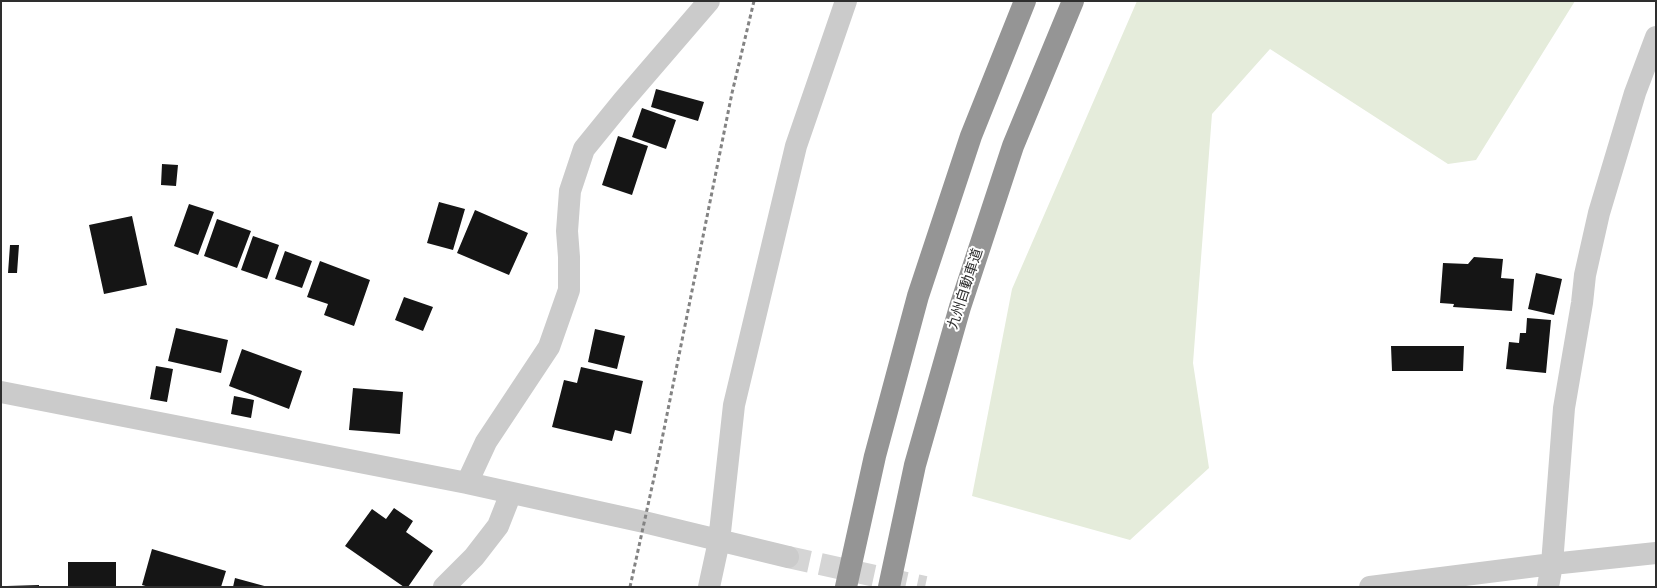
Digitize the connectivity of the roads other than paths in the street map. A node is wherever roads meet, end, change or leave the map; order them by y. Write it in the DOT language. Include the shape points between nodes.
graph roads {
  1 [pos="709,1"];
  2 [pos="846,1"];
  3 [pos="1025,1"];
  4 [pos="1073,1"];
  5 [pos="1656,37"];
  6 [pos="1,392"];
  7 [pos="467,483"];
  8 [pos="511,494"];
  9 [pos="719,541"];
  10 [pos="1656,553"];
  11 [pos="788,557"];
  12 [pos="1552,564"];
  13 [pos="444,587"];
  14 [pos="709,587"];
  15 [pos="846,587"];
  16 [pos="889,587"];
  17 [pos="1370,587"];
  18 [pos="1548,587"];
  1 -- 7 [label="street" via="584,149 570,191 567,231 569,290 549,347 486,442"];
  2 -- 9 [label="street" via="796,146 734,405"];
  3 -- 15 [label="highway" via="971,136 918,296 875,456"];
  4 -- 16 [label="highway, 九州自動車道" via="1013,146 960,307 915,465"];
  5 -- 12 [label="street" via="1635,93 1601,206 1585,275 1564,408"];
  6 -- 7 [label="street"];
  7 -- 8 [label="street"];
  8 -- 9 [label="street" via="644,522"];
  8 -- 13 [label="street" via="498,526 474,557"];
  9 -- 11 [label="street"];
  9 -- 14 [label="street"];
  10 -- 12 [label="street"];
  12 -- 17 [label="street"];
  12 -- 18 [label="street"];
}
